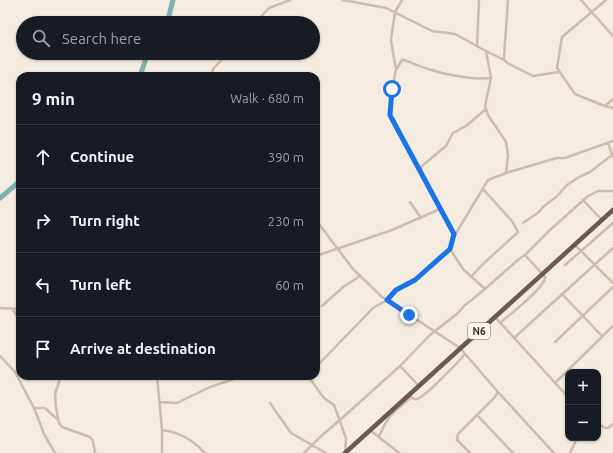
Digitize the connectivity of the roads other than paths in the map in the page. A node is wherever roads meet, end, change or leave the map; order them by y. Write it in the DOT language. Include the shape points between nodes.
graph roads {
  1 [pos="290,0"];
  2 [pos="344,0"];
  3 [pos="402,0"];
  4 [pos="479,0"];
  5 [pos="508,0"];
  6 [pos="581,0"];
  7 [pos="606,0"];
  8 [pos="395,12"];
  9 [pos="592,13"];
  10 [pos="262,16"];
  11 [pos="613,36"];
  12 [pos="477,46"];
  13 [pos="486,51"];
  14 [pos="394,58"];
  15 [pos="221,60"];
  16 [pos="402,60"];
  17 [pos="504,60"];
  18 [pos="396,70"];
  19 [pos="212,72"];
  20 [pos="559,72"];
  21 [pos="491,78"];
  22 [pos="613,99"];
  23 [pos="605,106"];
  24 [pos="613,108"];
  25 [pos="486,109"];
  26 [pos="613,141"];
  27 [pos="608,143"];
  28 [pos="612,156"];
  29 [pos="420,171"];
  30 [pos="506,173"];
  31 [pos="483,189"];
  32 [pos="613,191"];
  33 [pos="583,200"];
  34 [pos="410,202"];
  35 [pos="440,209"];
  36 [pos="613,210"];
  37 [pos="611,215"];
  38 [pos="421,218"];
  39 [pos="602,220"];
  40 [pos="523,223"];
  41 [pos="613,223"];
  42 [pos="320,226"];
  43 [pos="454,234"];
  44 [pos="575,244"];
  45 [pos="613,248"];
  46 [pos="337,249"];
  47 [pos="450,249"];
  48 [pos="581,250"];
  49 [pos="320,255"];
  50 [pos="525,256"];
  51 [pos="565,265"];
  52 [pos="594,265"];
  53 [pos="542,274"];
  54 [pos="360,275"];
  55 [pos="471,277"];
  56 [pos="613,283"];
  57 [pos="613,287"];
  58 [pos="485,289"];
  59 [pos="562,294"];
  60 [pos="387,300"];
  61 [pos="322,306"];
  62 [pos="0,308"];
  63 [pos="12,309"];
  64 [pos="16,309"];
  65 [pos="16,314"];
  66 [pos="582,316"];
  67 [pos="495,317"];
  68 [pos="500,323"];
  69 [pos="613,326"];
  70 [pos="435,332"];
  71 [pos="602,336"];
  72 [pos="514,338"];
  73 [pos="555,342"];
  74 [pos="460,348"];
  75 [pos="464,354"];
  76 [pos="0,356"];
  77 [pos="320,362"];
  78 [pos="400,366"];
  79 [pos="16,374"];
  80 [pos="19,380"];
  81 [pos="60,380"];
  82 [pos="157,380"];
  83 [pos="231,380"];
  84 [pos="311,380"];
  85 [pos="555,383"];
  86 [pos="418,386"];
  87 [pos="498,392"];
  88 [pos="565,394"];
  89 [pos="410,396"];
  90 [pos="160,402"];
  91 [pos="270,403"];
  92 [pos="34,408"];
  93 [pos="477,415"];
  94 [pos="57,419"];
  95 [pos="339,421"];
  96 [pos="601,424"];
  97 [pos="613,424"];
  98 [pos="162,430"];
  99 [pos="370,430"];
  100 [pos="379,437"];
  101 [pos="576,441"];
  102 [pos="312,446"];
  103 [pos="55,453"];
  104 [pos="95,453"];
  105 [pos="162,453"];
  106 [pos="205,453"];
  107 [pos="304,453"];
  108 [pos="326,453"];
  109 [pos="345,453"];
  110 [pos="399,453"];
  111 [pos="470,453"];
  112 [pos="513,453"];
  113 [pos="554,453"];
  114 [pos="570,453"];
  1 -- 10 [label="street" via="269,8"];
  2 -- 8 [label="street"];
  3 -- 8 [label="street"];
  4 -- 12 [label="street"];
  5 -- 17 [label="street"];
  6 -- 9 [label="street"];
  7 -- 9 [label="street"];
  8 -- 12 [label="street" via="432,31 455,34"];
  8 -- 14 [label="street" via="391,40"];
  9 -- 11 [label="street"];
  9 -- 20 [label="street" via="562,37 556,68"];
  12 -- 13 [label="street"];
  13 -- 17 [label="street"];
  13 -- 21 [label="street"];
  14 -- 16 [label="street"];
  14 -- 18 [label="street"];
  15 -- 19 [label="street"];
  16 -- 18 [label="street"];
  16 -- 21 [label="street" via="434,71 469,78"];
  17 -- 20 [label="street" via="533,76"];
  18 -- 29 [label="street" via="390,115"];
  20 -- 23 [label="street" via="574,94"];
  21 -- 25 [label="street"];
  22 -- 23 [label="street"];
  23 -- 24 [label="street"];
  25 -- 29 [label="street" via="453,133 446,146 422,166"];
  25 -- 30 [label="street" via="506,142"];
  26 -- 27 [label="street"];
  27 -- 28 [label="street"];
  27 -- 30 [label="street" via="565,158"];
  28 -- 40 [label="street" via="567,185 539,212"];
  29 -- 35 [label="street"];
  30 -- 31 [label="street" via="488,180"];
  31 -- 43 [label="street"];
  31 -- 55 [label="street" via="512,221 518,232"];
  32 -- 33 [label="street" via="593,193"];
  33 -- 39 [label="street"];
  33 -- 50 [label="street"];
  34 -- 38 [label="street"];
  35 -- 38 [label="street"];
  35 -- 43 [label="street"];
  36 -- 37 [label="highway, N6"];
  37 -- 39 [label="highway, N6"];
  38 -- 46 [label="street"];
  39 -- 44 [label="highway, N6"];
  41 -- 48 [label="street"];
  42 -- 46 [label="street"];
  43 -- 47 [label="street"];
  44 -- 48 [label="street"];
  44 -- 53 [label="highway, N6"];
  45 -- 52 [label="street"];
  46 -- 49 [label="street"];
  46 -- 54 [label="street"];
  47 -- 55 [label="street"];
  47 -- 60 [label="street" via="415,280 396,290"];
  48 -- 51 [label="street"];
  48 -- 52 [label="street"];
  50 -- 53 [label="street"];
  50 -- 58 [label="street" via="519,258"];
  52 -- 56 [label="street"];
  52 -- 59 [label="street"];
  53 -- 67 [label="highway, N6"];
  53 -- 68 [label="street" via="546,280 544,283"];
  54 -- 60 [label="street"];
  54 -- 61 [label="street" via="343,286"];
  55 -- 58 [label="street"];
  57 -- 66 [label="street"];
  58 -- 70 [label="street"];
  59 -- 66 [label="street"];
  59 -- 72 [label="street"];
  60 -- 70 [label="street"];
  60 -- 77 [label="street" via="373,308"];
  62 -- 63 [label="street"];
  63 -- 64 [label="street"];
  63 -- 65 [label="street"];
  66 -- 71 [label="street"];
  66 -- 73 [label="street"];
  67 -- 68 [label="street"];
  67 -- 74 [label="highway, N6"];
  68 -- 72 [label="street"];
  69 -- 71 [label="street"];
  70 -- 74 [label="street"];
  70 -- 78 [label="street"];
  71 -- 85 [label="street"];
  72 -- 85 [label="street"];
  74 -- 75 [label="street"];
  74 -- 86 [label="highway, N6"];
  75 -- 87 [label="street"];
  75 -- 89 [label="street" via="426,394 417,399"];
  76 -- 79 [label="street"];
  78 -- 86 [label="street"];
  78 -- 95 [label="street"];
  80 -- 92 [label="street"];
  81 -- 94 [label="street" via="55,394"];
  82 -- 90 [label="street"];
  83 -- 90 [label="street" via="177,402"];
  84 -- 95 [label="street" via="324,398 334,405"];
  85 -- 88 [label="street"];
  86 -- 89 [label="highway, N6"];
  87 -- 93 [label="street"];
  87 -- 113 [label="street"];
  89 -- 99 [label="highway, N6"];
  89 -- 100 [label="street" via="387,420"];
  90 -- 98 [label="street"];
  91 -- 102 [label="street" via="291,433"];
  92 -- 94 [label="street" via="45,408"];
  92 -- 103 [label="street"];
  93 -- 111 [label="street" via="458,434 457,440"];
  93 -- 112 [label="street"];
  94 -- 104 [label="street" via="62,427 92,439"];
  95 -- 102 [label="street"];
  95 -- 109 [label="street" via="346,438"];
  96 -- 97 [label="street" via="608,428"];
  98 -- 105 [label="street"];
  98 -- 106 [label="street" via="189,438"];
  99 -- 100 [label="street"];
  99 -- 109 [label="highway, N6"];
  100 -- 110 [label="street"];
  101 -- 114 [label="street"];
  102 -- 107 [label="street"];
  102 -- 108 [label="street"];
}
